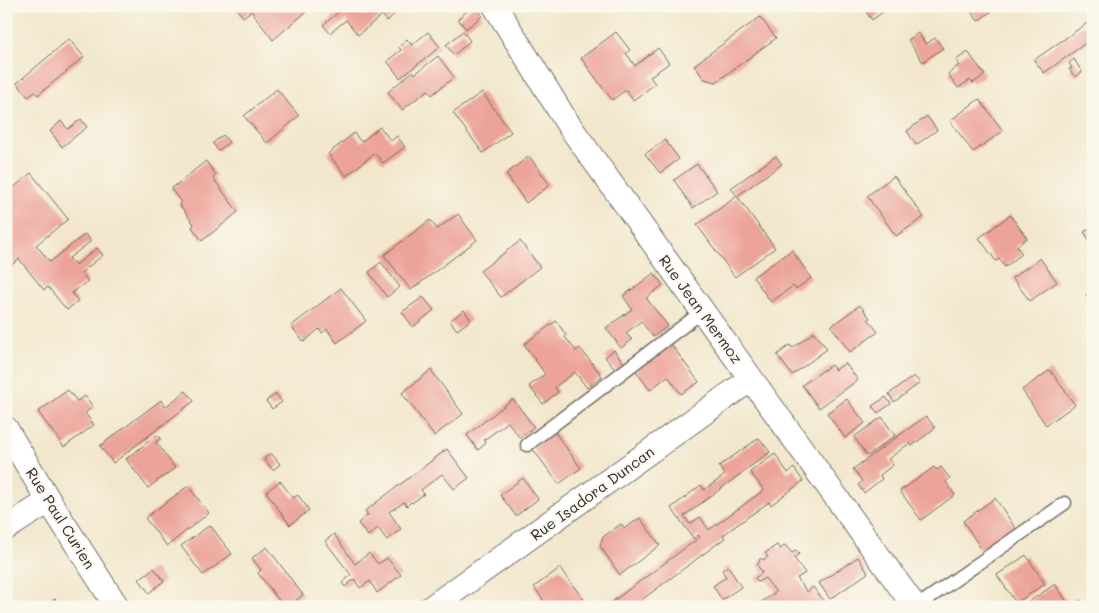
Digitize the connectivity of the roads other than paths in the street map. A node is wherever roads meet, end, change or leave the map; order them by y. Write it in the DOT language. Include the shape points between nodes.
graph roads {
  1 [pos="495,6"];
  2 [pos="703,311"];
  3 [pos="751,379"];
  4 [pos="6,429"];
  5 [pos="527,445"];
  6 [pos="49,501"];
  7 [pos="1065,503"];
  8 [pos="6,528"];
  9 [pos="117,607"];
  10 [pos="432,607"];
  11 [pos="915,607"];
  1 -- 2 [label="street, Rue Jean Mermoz" via="568,124"];
  2 -- 3 [label="street, Rue Jean Mermoz"];
  2 -- 5 [label="lane"];
  3 -- 10 [label="street, Rue Isadora Duncan"];
  3 -- 11 [label="street, Rue Jean Mermoz"];
  4 -- 6 [label="street, Rue Paul Curien"];
  6 -- 8 [label="street"];
  6 -- 9 [label="street, Rue Paul Curien"];
  7 -- 11 [label="lane"];
}
